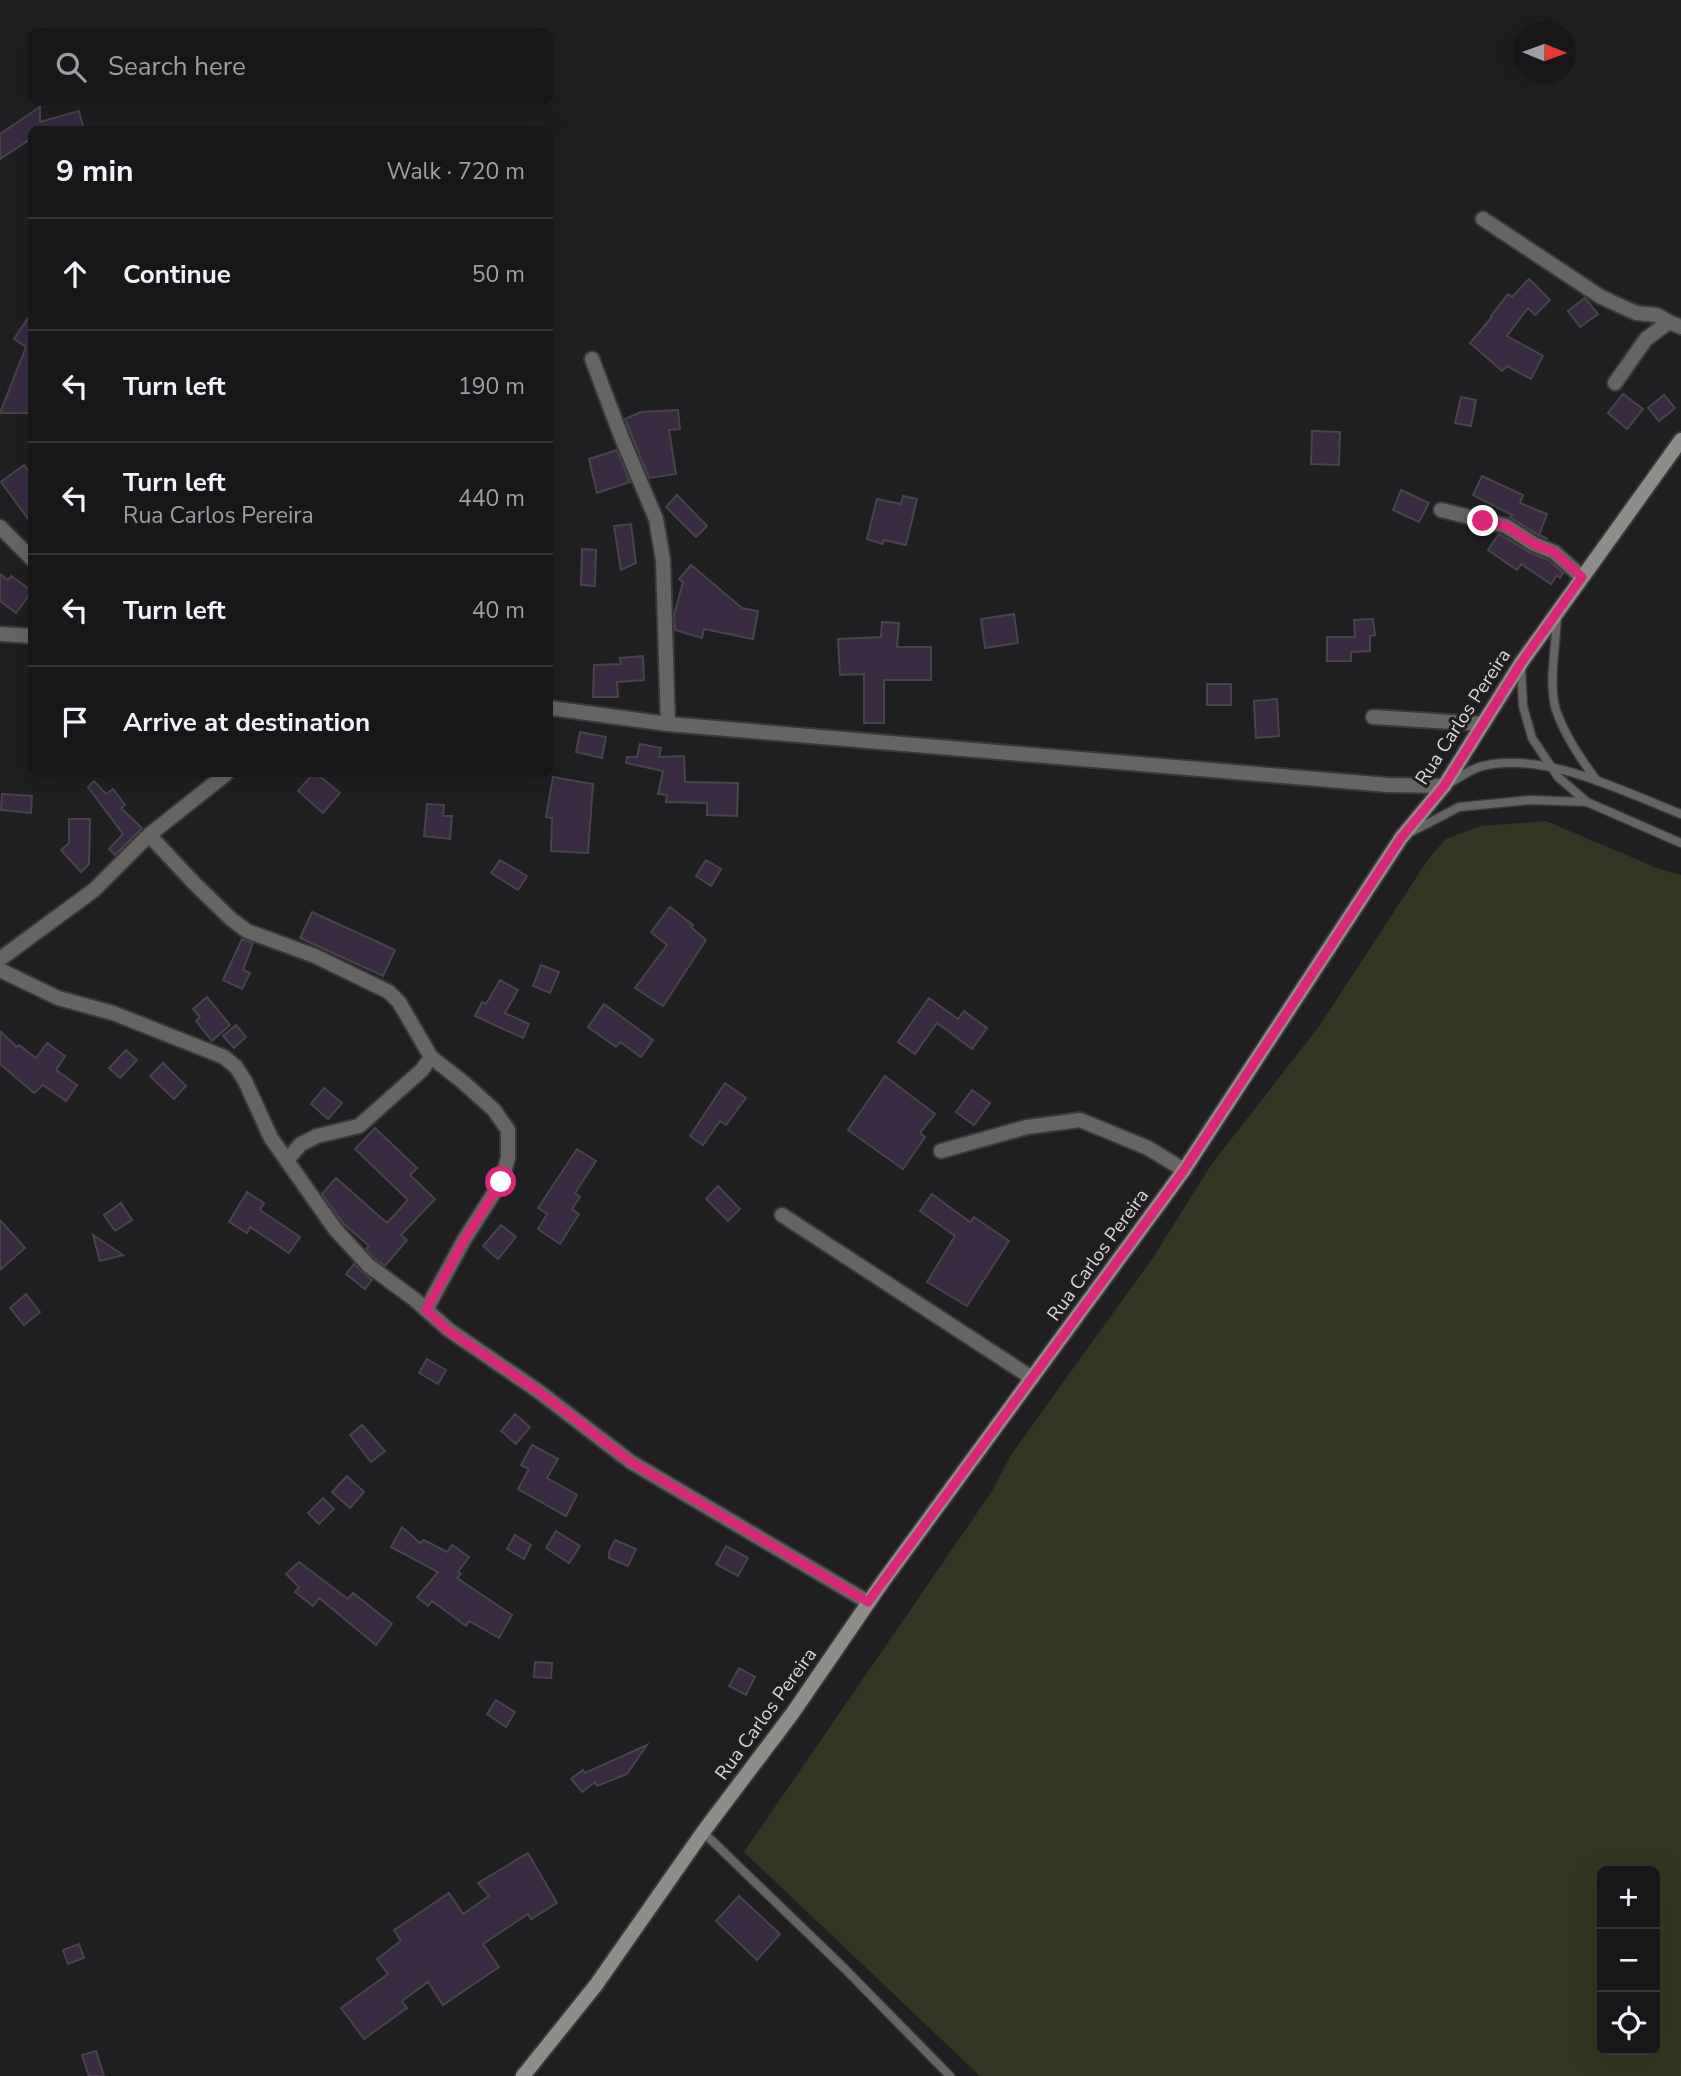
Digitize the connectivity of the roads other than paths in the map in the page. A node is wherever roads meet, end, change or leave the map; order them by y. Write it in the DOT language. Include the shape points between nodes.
graph roads {
  1 [pos="1483,219"];
  2 [pos="1675,324"];
  3 [pos="592,359"];
  4 [pos="1615,383"];
  5 [pos="1681,440"];
  6 [pos="1441,510"];
  7 [pos="0,527"];
  8 [pos="28,555"];
  9 [pos="1582,577"];
  10 [pos="1558,611"];
  11 [pos="0,634"];
  12 [pos="28,636"];
  13 [pos="1521,663"];
  14 [pos="553,708"];
  15 [pos="1373,718"];
  16 [pos="668,724"];
  17 [pos="1483,724"];
  18 [pos="1550,765"];
  19 [pos="222,777"];
  20 [pos="1598,783"];
  21 [pos="1444,786"];
  22 [pos="1587,802"];
  23 [pos="1681,814"];
  24 [pos="149,835"];
  25 [pos="1401,838"];
  26 [pos="1681,843"];
  27 [pos="0,959"];
  28 [pos="0,970"];
  29 [pos="430,1057"];
  30 [pos="942,1151"];
  31 [pos="287,1160"];
  32 [pos="1184,1170"];
  33 [pos="782,1215"];
  34 [pos="426,1310"];
  35 [pos="1032,1378"];
  36 [pos="868,1602"];
  37 [pos="703,1832"];
  38 [pos="523,2076"];
  39 [pos="950,2076"];
  1 -- 2 [label="street" via="1601,297"];
  2 -- 4 [label="street" via="1646,340"];
  3 -- 16 [label="street" via="656,519 663,560"];
  5 -- 9 [label="main road, Rua Carlos Pereira"];
  6 -- 9 [label="street" via="1506,526 1554,552"];
  7 -- 8 [label="street"];
  9 -- 10 [label="main road, Rua Carlos Pereira"];
  10 -- 13 [label="main road, Rua Carlos Pereira"];
  10 -- 20 [label="lane" via="1556,709 1574,750"];
  11 -- 12 [label="street"];
  13 -- 17 [label="main road, Rua Carlos Pereira"];
  13 -- 18 [label="lane" via="1523,706 1532,738"];
  14 -- 16 [label="street"];
  15 -- 17 [label="street"];
  16 -- 21 [label="street"];
  17 -- 21 [label="main road, Rua Carlos Pereira"];
  18 -- 20 [label="lane"];
  18 -- 21 [label="lane" via="1480,766"];
  18 -- 22 [label="lane"];
  19 -- 24 [label="street"];
  20 -- 23 [label="lane"];
  21 -- 25 [label="main road, Rua Carlos Pereira"];
  22 -- 25 [label="lane" via="1531,800 1459,807"];
  22 -- 26 [label="lane"];
  24 -- 27 [label="street" via="94,890"];
  24 -- 29 [label="street" via="247,931 315,956 389,992"];
  25 -- 32 [label="main road, Rua Carlos Pereira"];
  28 -- 31 [label="street" via="58,998 113,1013 225,1057 236,1067"];
  29 -- 31 [label="street" via="422,1070 359,1126 317,1136 301,1144"];
  29 -- 34 [label="street" via="494,1110 508,1130 510,1145 501,1182"];
  30 -- 32 [label="street" via="1027,1127 1080,1120 1147,1148"];
  31 -- 34 [label="street" via="335,1228 368,1265"];
  32 -- 35 [label="main road, Rua Carlos Pereira"];
  33 -- 35 [label="street"];
  34 -- 36 [label="street" via="631,1462"];
  35 -- 36 [label="main road, Rua Carlos Pereira"];
  36 -- 37 [label="main road, Rua Carlos Pereira" via="792,1714"];
  37 -- 38 [label="main road, Rua Carlos Pereira" via="596,1985"];
  37 -- 39 [label="lane"];
}
